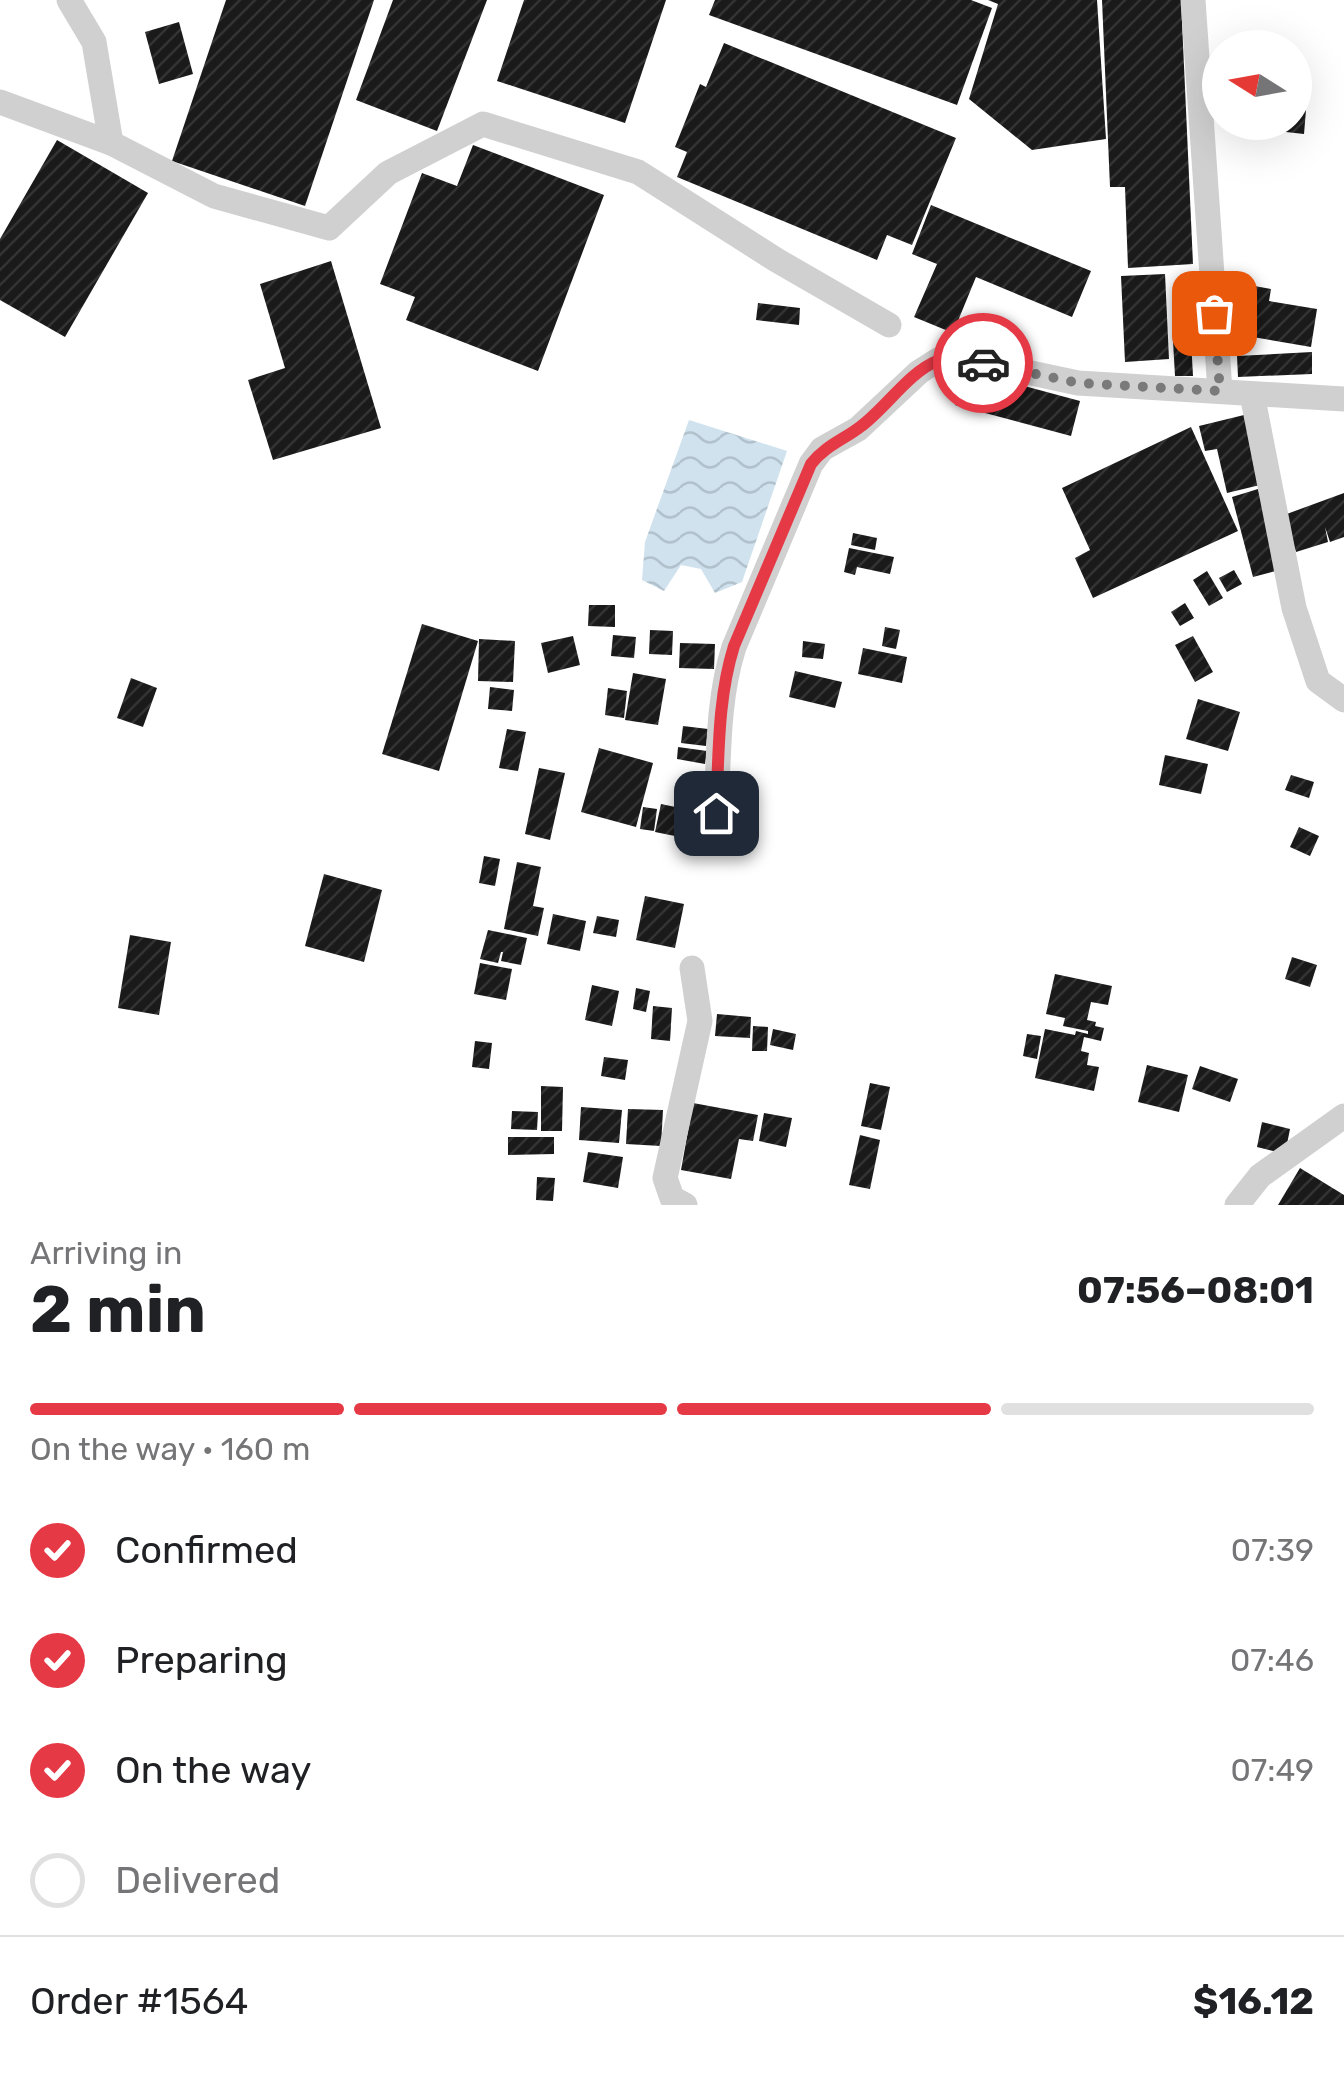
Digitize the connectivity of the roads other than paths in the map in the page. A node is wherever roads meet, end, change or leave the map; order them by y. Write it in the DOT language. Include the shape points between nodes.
graph roads {
  1 [pos="68,0"];
  2 [pos="1193,0"];
  3 [pos="0,102"];
  4 [pos="111,143"];
  5 [pos="889,325"];
  6 [pos="1220,391"];
  7 [pos="1252,394"];
  8 [pos="1344,399"];
  9 [pos="1344,700"];
  10 [pos="716,813"];
  11 [pos="692,968"];
  12 [pos="1344,1116"];
  13 [pos="685,1205"];
  14 [pos="1237,1205"];
  1 -- 4 [label="street" via="94,42"];
  2 -- 6 [label="street"];
  3 -- 4 [label="street"];
  4 -- 5 [label="street" via="214,196 329,228 388,173 483,124 638,172"];
  6 -- 7 [label="street"];
  6 -- 10 [label="street" via="1078,383 961,358 938,360 858,429 822,450 734,646 723,692"];
  7 -- 8 [label="street"];
  7 -- 9 [label="street" via="1294,608 1318,681"];
  11 -- 13 [label="street" via="700,1021 665,1178 672,1198"];
  12 -- 14 [label="street" via="1260,1176"];
}
